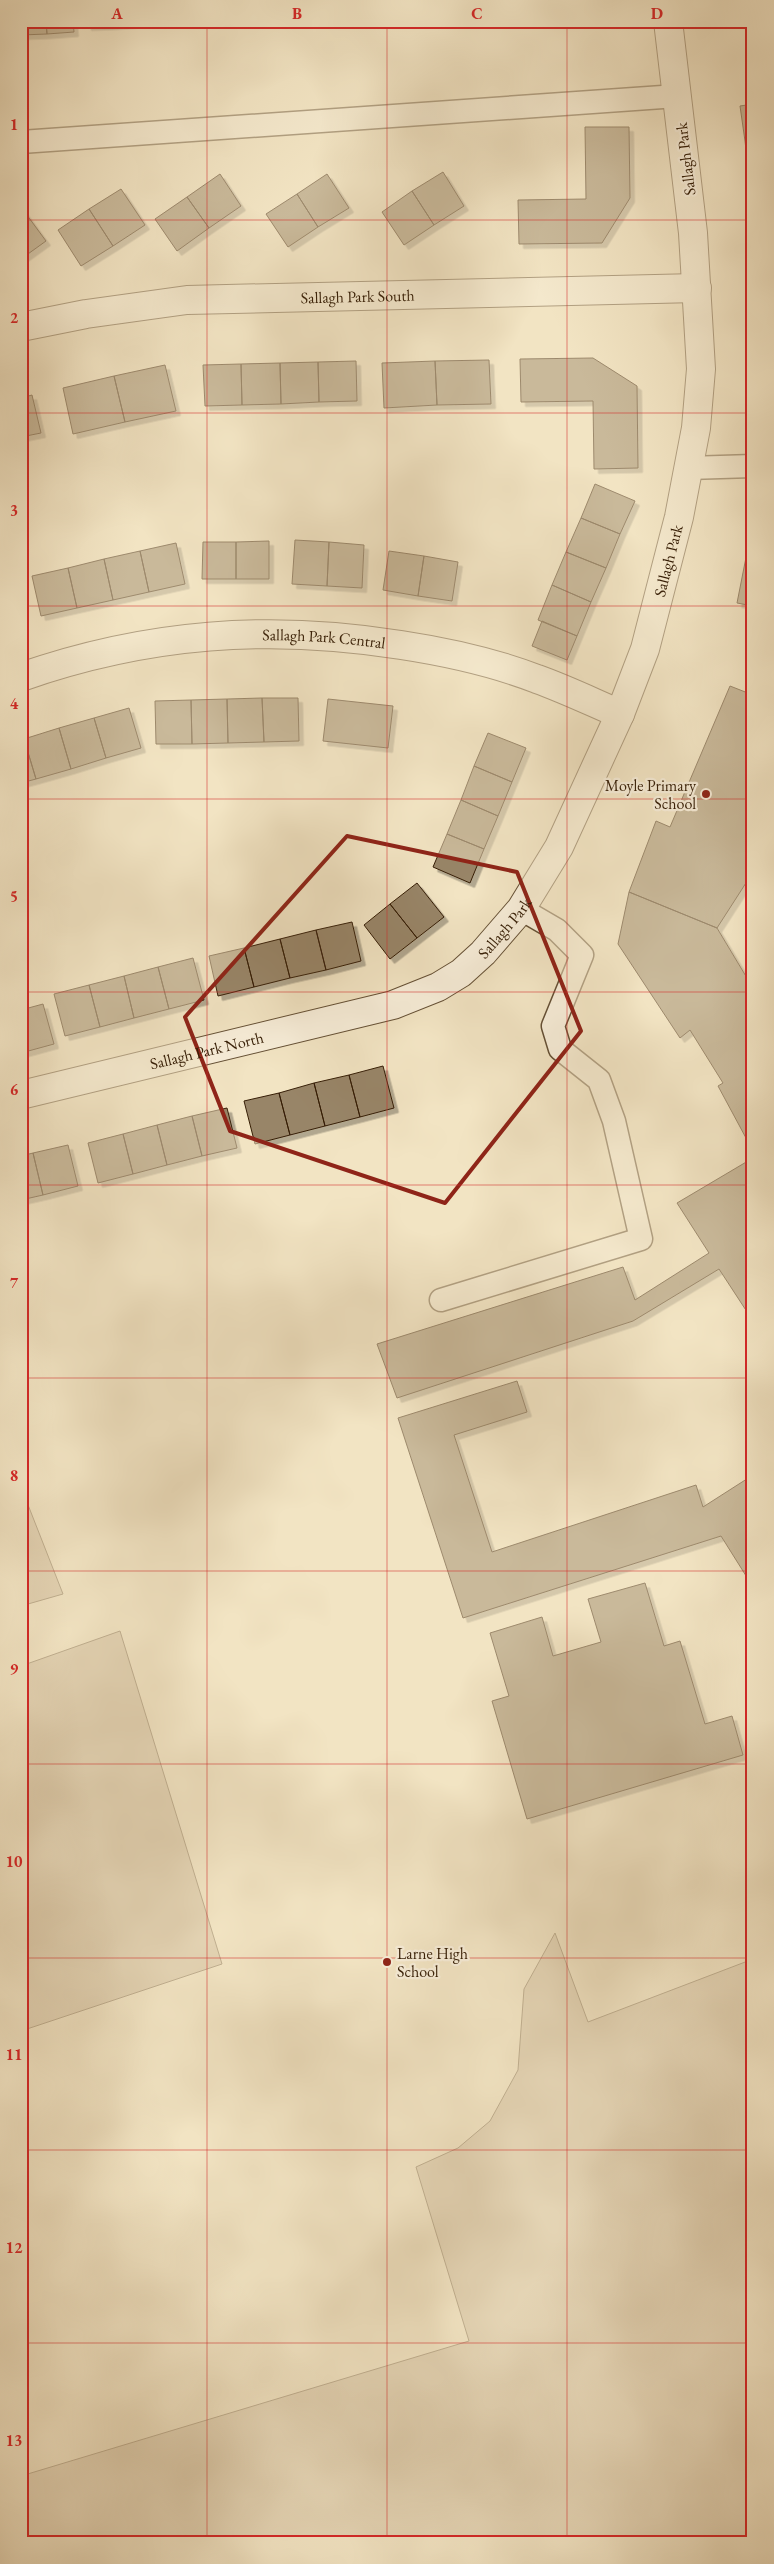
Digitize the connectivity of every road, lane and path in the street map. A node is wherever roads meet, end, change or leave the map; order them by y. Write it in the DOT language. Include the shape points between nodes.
graph roads {
  1 [pos="668,21"];
  2 [pos="677,96"];
  3 [pos="21,142"];
  4 [pos="697,288"];
  5 [pos="21,327"];
  6 [pos="753,466"];
  7 [pos="688,468"];
  8 [pos="21,677"];
  9 [pos="620,714"];
  10 [pos="521,909"];
  11 [pos="394,1005"];
  12 [pos="21,1095"];
  13 [pos="441,1300"];
  1 -- 2 [label="street, Sallagh Park"];
  2 -- 3 [label="lane"];
  2 -- 4 [label="street, Sallagh Park"];
  4 -- 5 [label="street, Sallagh Park South" via="187,300"];
  4 -- 7 [label="street, Sallagh Park" via="701,369 696,428"];
  6 -- 7 [label="lane"];
  7 -- 9 [label="street, Sallagh Park" via="679,517 644,649"];
  8 -- 9 [label="street, Sallagh Park Central" via="90,656 183,638 248,632 304,633 432,650 480,661 536,678"];
  9 -- 10 [label="street, Sallagh Park" via="559,847"];
  10 -- 11 [label="street, Sallagh Park" via="483,953 460,973 423,994"];
  10 -- 13 [label="lane" via="557,930 582,955 553,1026 554,1035 560,1049 599,1080 614,1120 641,1239"];
  11 -- 12 [label="street, Sallagh Park North"];
}
